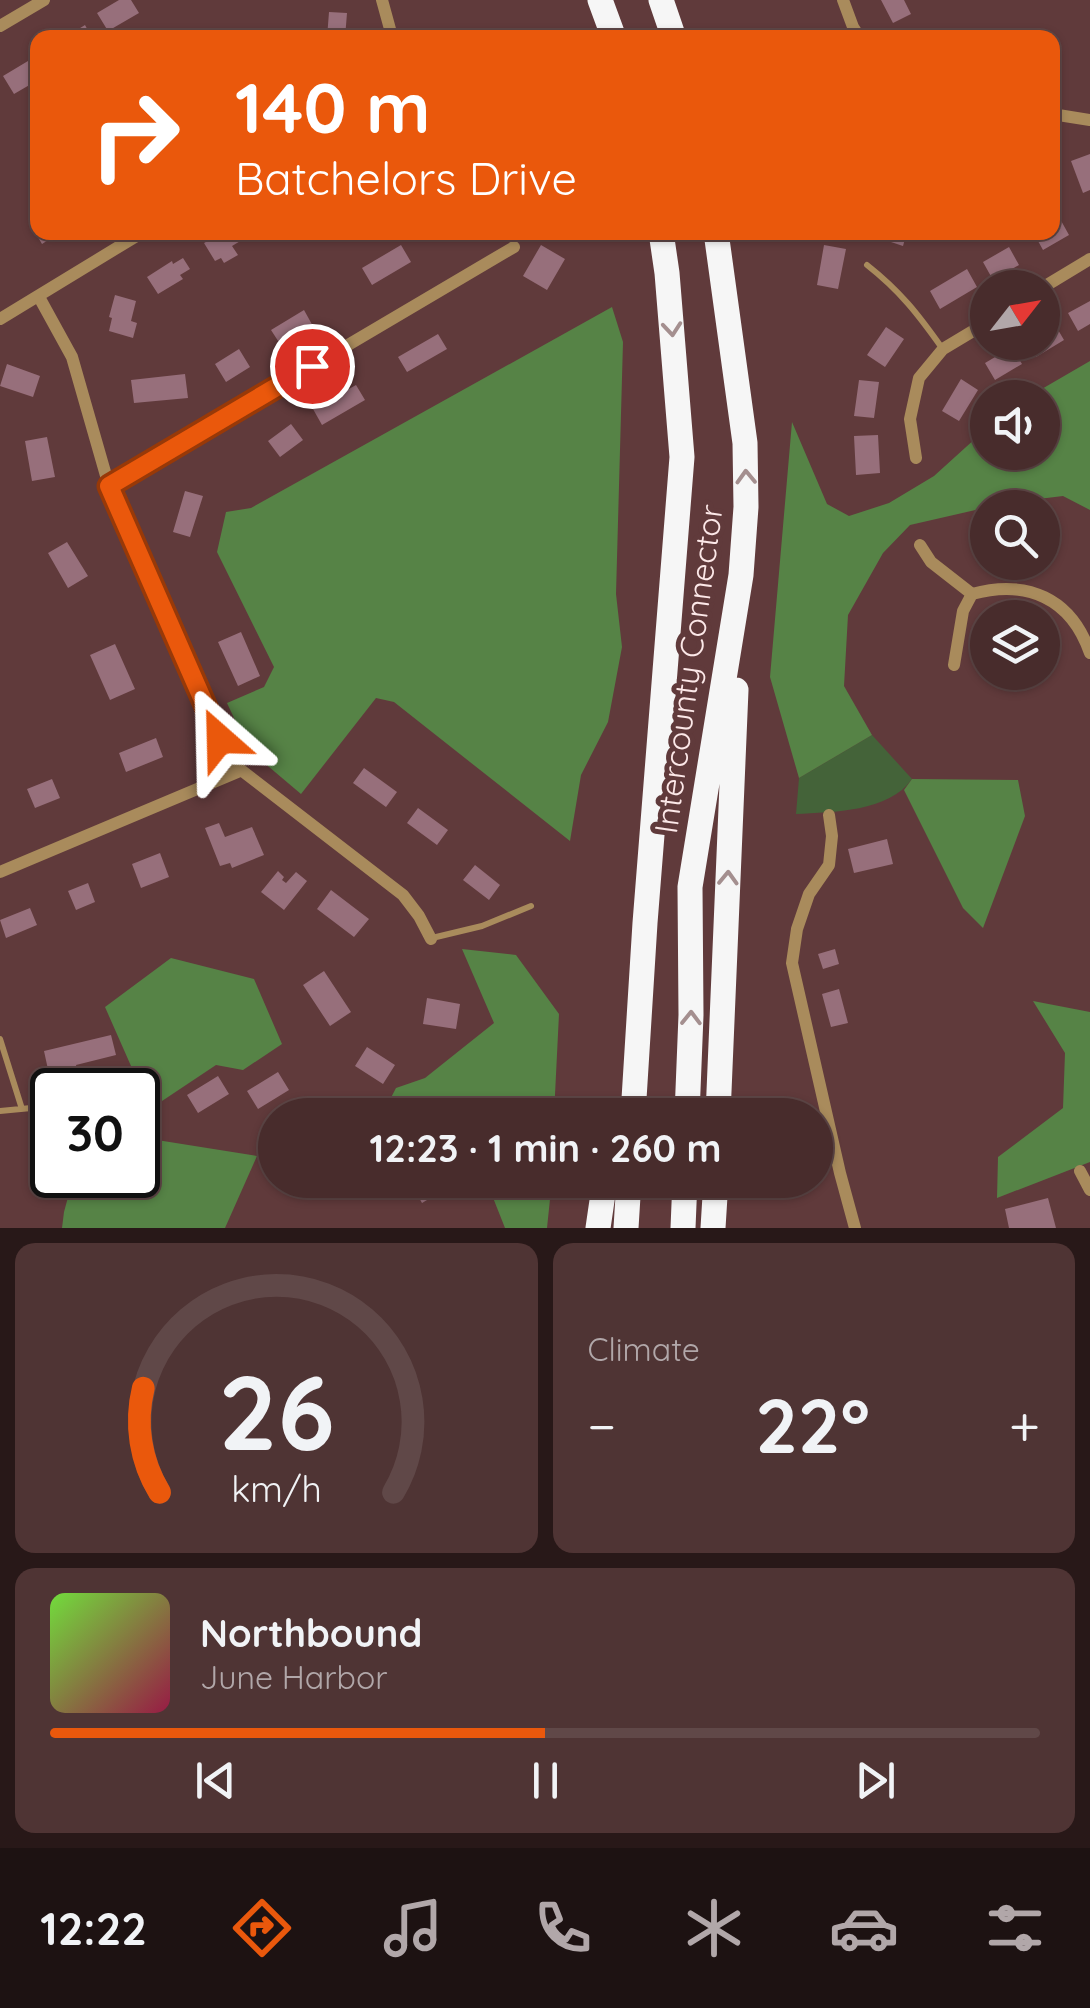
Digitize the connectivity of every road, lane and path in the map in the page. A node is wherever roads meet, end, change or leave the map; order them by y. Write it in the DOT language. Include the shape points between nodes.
graph roads {
  1 [pos="44,0"];
  2 [pos="382,0"];
  3 [pos="600,0"];
  4 [pos="662,0"];
  5 [pos="843,0"];
  6 [pos="0,26"];
  7 [pos="390,30"];
  8 [pos="611,30"];
  9 [pos="671,30"];
  10 [pos="855,30"];
  11 [pos="1060,115"];
  12 [pos="1090,120"];
  13 [pos="130,240"];
  14 [pos="662,240"];
  15 [pos="717,240"];
  16 [pos="514,247"];
  17 [pos="1090,259"];
  18 [pos="867,265"];
  19 [pos="1060,277"];
  20 [pos="39,296"];
  21 [pos="0,319"];
  22 [pos="970,332"];
  23 [pos="943,348"];
  24 [pos="916,458"];
  25 [pos="109,486"];
  26 [pos="920,544"];
  27 [pos="741,575"];
  28 [pos="972,594"];
  29 [pos="1090,653"];
  30 [pos="954,665"];
  31 [pos="240,771"];
  32 [pos="830,815"];
  33 [pos="0,872"];
  34 [pos="530,906"];
  35 [pos="645,923"];
  36 [pos="431,938"];
  37 [pos="0,1039"];
  38 [pos="618,1098"];
  39 [pos="634,1098"];
  40 [pos="688,1098"];
  41 [pos="719,1098"];
  42 [pos="30,1108"];
  43 [pos="22,1109"];
  44 [pos="0,1111"];
  45 [pos="1080,1170"];
  46 [pos="1090,1190"];
  47 [pos="602,1198"];
  48 [pos="628,1198"];
  49 [pos="684,1198"];
  50 [pos="715,1198"];
  51 [pos="598,1228"];
  52 [pos="626,1228"];
  53 [pos="683,1228"];
  54 [pos="714,1228"];
  55 [pos="855,1228"];
  1 -- 6 [label="street"];
  2 -- 7 [label="street"];
  3 -- 8 [label="highway"];
  4 -- 9 [label="highway"];
  5 -- 10 [label="street"];
  11 -- 12 [label="street"];
  13 -- 20 [label="street"];
  14 -- 35 [label="highway, Intercounty Connector, one-way" via="682,456"];
  27 -- 15 [label="highway, Intercounty Connector, one-way" via="745,443"];
  16 -- 25 [label="street"];
  17 -- 19 [label="street"];
  18 -- 23 [label="lane" via="912,305"];
  20 -- 21 [label="street"];
  20 -- 25 [label="street" via="72,357"];
  22 -- 23 [label="street"];
  23 -- 24 [label="street" via="920,378 910,420"];
  25 -- 31 [label="street" via="208,716"];
  26 -- 28 [label="street" via="931,562"];
  40 -- 27 [label="highway, Intercounty Connector, one-way" via="690,887"];
  41 -- 27 [label="highway, one-way"];
  28 -- 29 [label="street" via="1018,588 1048,598 1069,614"];
  28 -- 30 [label="street"];
  31 -- 33 [label="street"];
  31 -- 36 [label="street" via="402,895"];
  32 -- 55 [label="street" via="829,865 809,894 792,963"];
  34 -- 36 [label="lane"];
  35 -- 38 [label="highway"];
  35 -- 39 [label="highway, Intercounty Connector"];
  37 -- 43 [label="lane"];
  42 -- 43 [label="lane"];
  43 -- 44 [label="lane"];
  45 -- 46 [label="street"];
  47 -- 51 [label="highway"];
  48 -- 52 [label="highway"];
  49 -- 53 [label="highway"];
  50 -- 54 [label="highway"];
}
